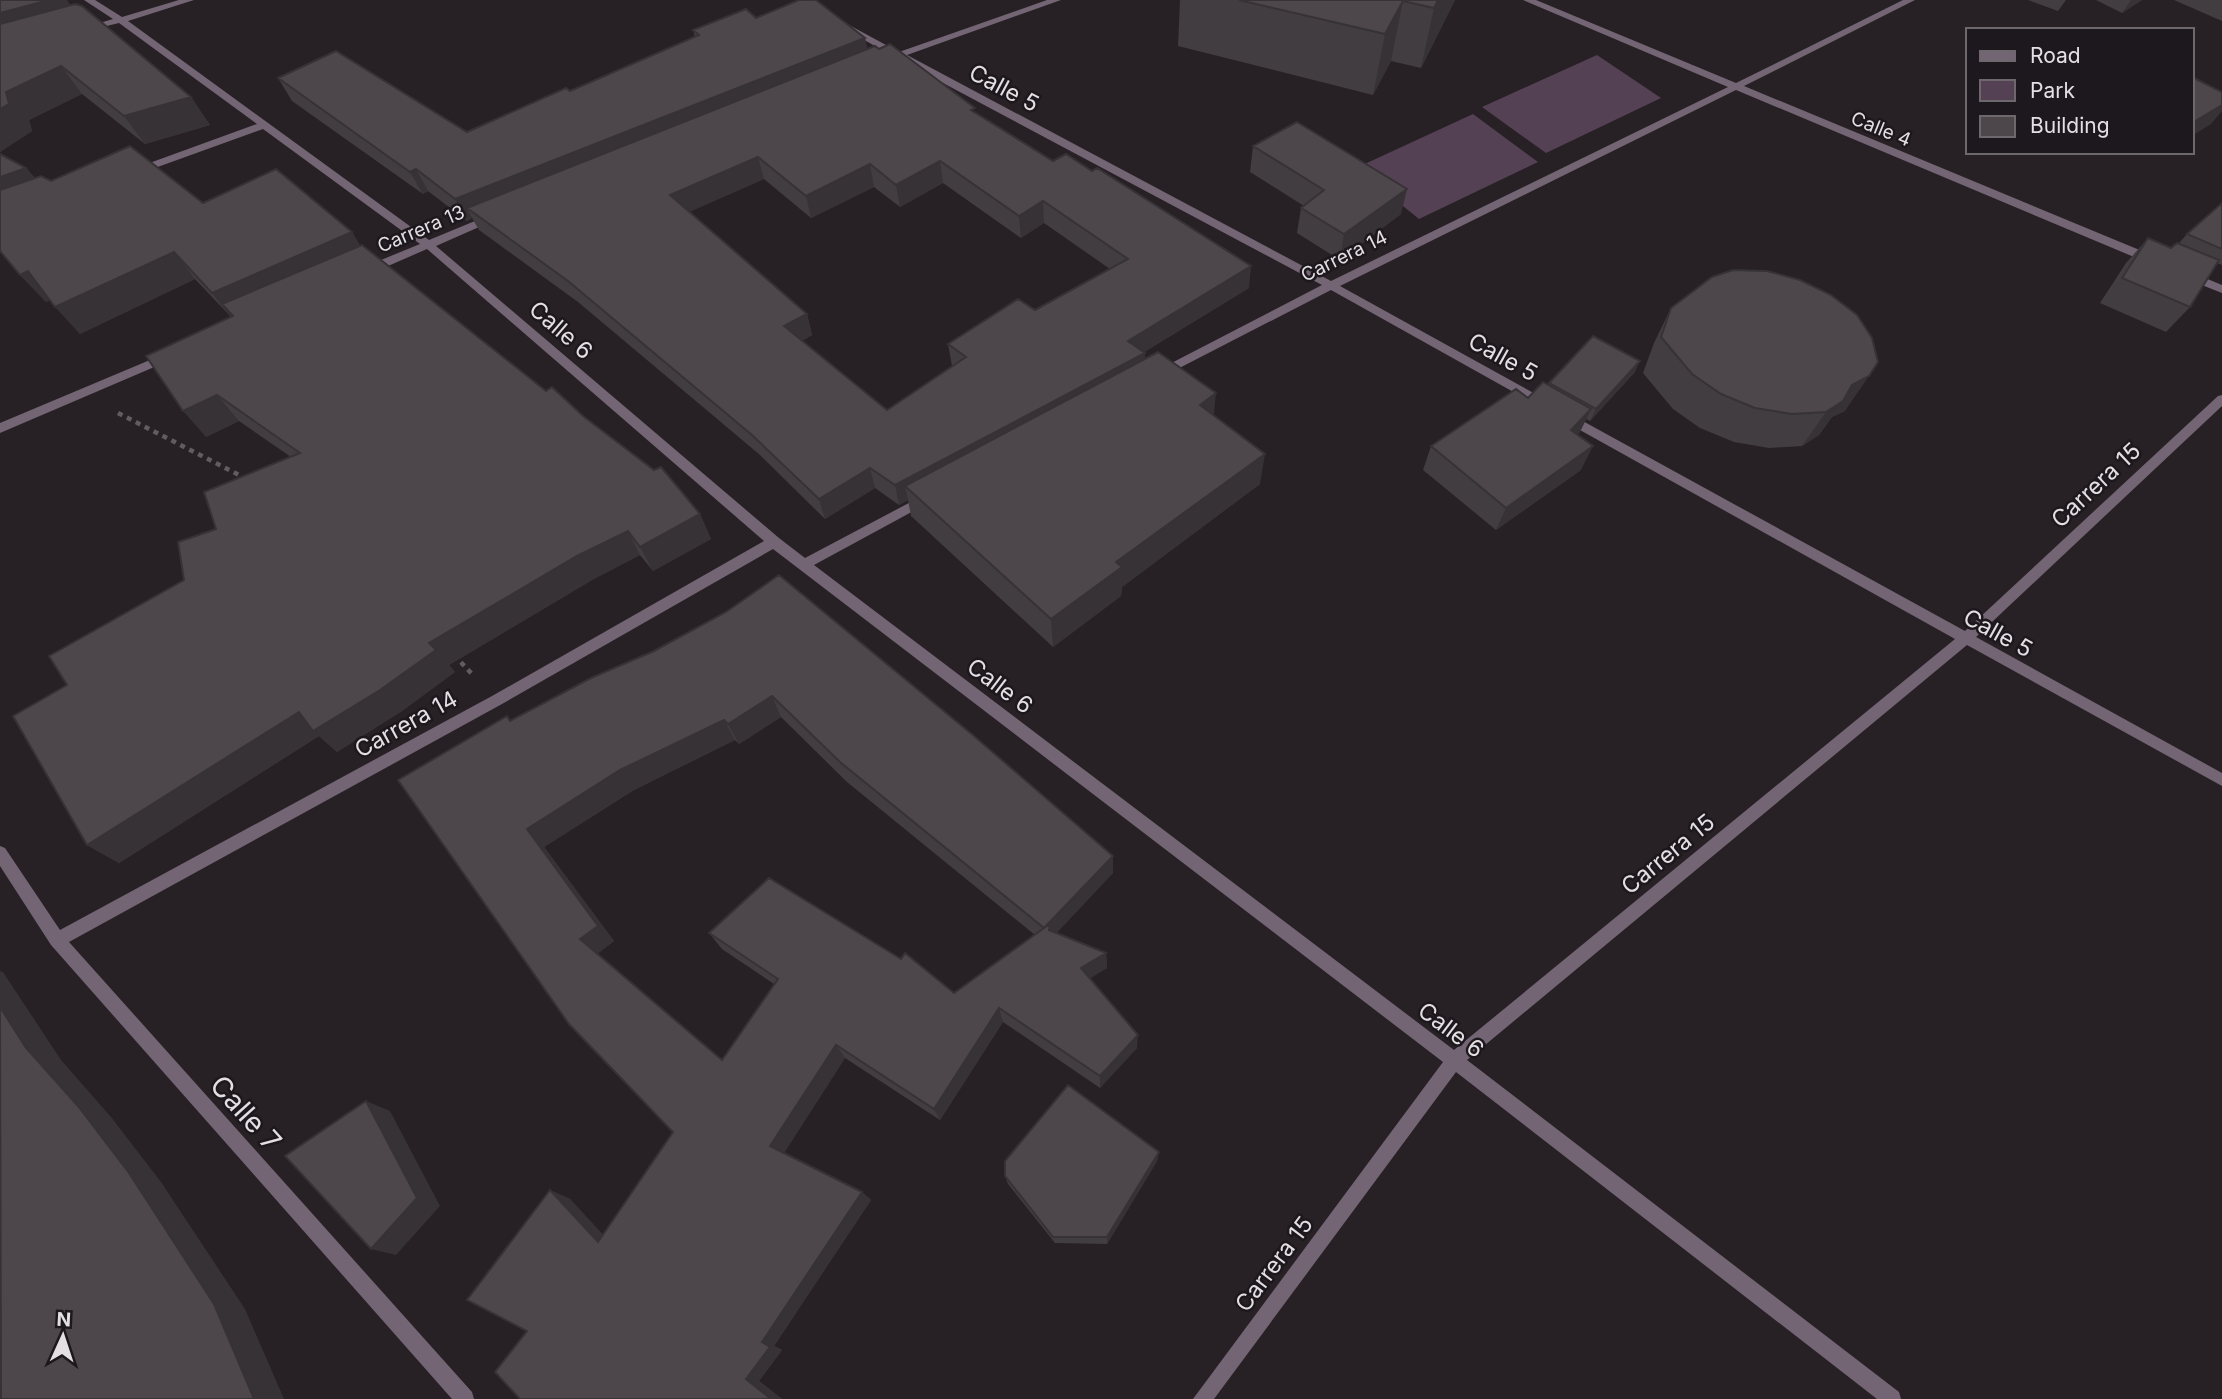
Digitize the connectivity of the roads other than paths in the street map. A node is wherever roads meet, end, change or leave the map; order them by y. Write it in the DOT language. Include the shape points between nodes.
graph roads {
  1 [pos="89,0"];
  2 [pos="189,0"];
  3 [pos="1056,0"];
  4 [pos="1528,0"];
  5 [pos="1910,0"];
  6 [pos="830,18"];
  7 [pos="121,20"];
  8 [pos="81,31"];
  9 [pos="898,55"];
  10 [pos="885,60"];
  11 [pos="1737,88"];
  12 [pos="264,125"];
  13 [pos="126,175"];
  14 [pos="503,214"];
  15 [pos="426,244"];
  16 [pos="2158,263"];
  17 [pos="2171,268"];
  18 [pos="363,272"];
  19 [pos="1328,284"];
  20 [pos="2222,289"];
  21 [pos="183,350"];
  22 [pos="1145,382"];
  23 [pos="2222,399"];
  24 [pos="0,428"];
  25 [pos="937,493"];
  26 [pos="774,542"];
  27 [pos="803,565"];
  28 [pos="1965,639"];
  29 [pos="2222,780"];
  30 [pos="1,856"];
  31 [pos="57,940"];
  32 [pos="1454,1060"];
  33 [pos="465,1399"];
  34 [pos="1202,1399"];
  35 [pos="1892,1399"];
  1 -- 7 [label="street, Calle 6"];
  2 -- 7 [label="street"];
  3 -- 9 [label="street"];
  4 -- 11 [label="street, Calle 4"];
  5 -- 11 [label="street, Carrera 14"];
  6 -- 9 [label="street, Calle 5"];
  7 -- 8 [label="street"];
  7 -- 12 [label="street, Calle 6"];
  9 -- 10 [label="street"];
  9 -- 19 [label="street, Calle 5"];
  11 -- 16 [label="street, Calle 4"];
  11 -- 19 [label="street, Carrera 14"];
  12 -- 13 [label="street"];
  12 -- 15 [label="street, Calle 6"];
  14 -- 15 [label="street, Carrera 13"];
  15 -- 18 [label="street, Carrera 13"];
  15 -- 26 [label="street, Calle 6"];
  17 -- 20 [label="street"];
  19 -- 22 [label="street, Carrera 14"];
  19 -- 28 [label="street, Calle 5"];
  21 -- 24 [label="street"];
  23 -- 28 [label="street, Carrera 15"];
  25 -- 27 [label="street"];
  26 -- 27 [label="street, Calle 6"];
  26 -- 31 [label="street, Carrera 14" via="497,700"];
  27 -- 32 [label="street, Calle 6"];
  28 -- 29 [label="street, Calle 5"];
  28 -- 32 [label="street, Carrera 15"];
  30 -- 31 [label="street, Calle 7"];
  31 -- 33 [label="street, Calle 7"];
  32 -- 34 [label="street, Carrera 15"];
  32 -- 35 [label="street, Calle 6"];
}
